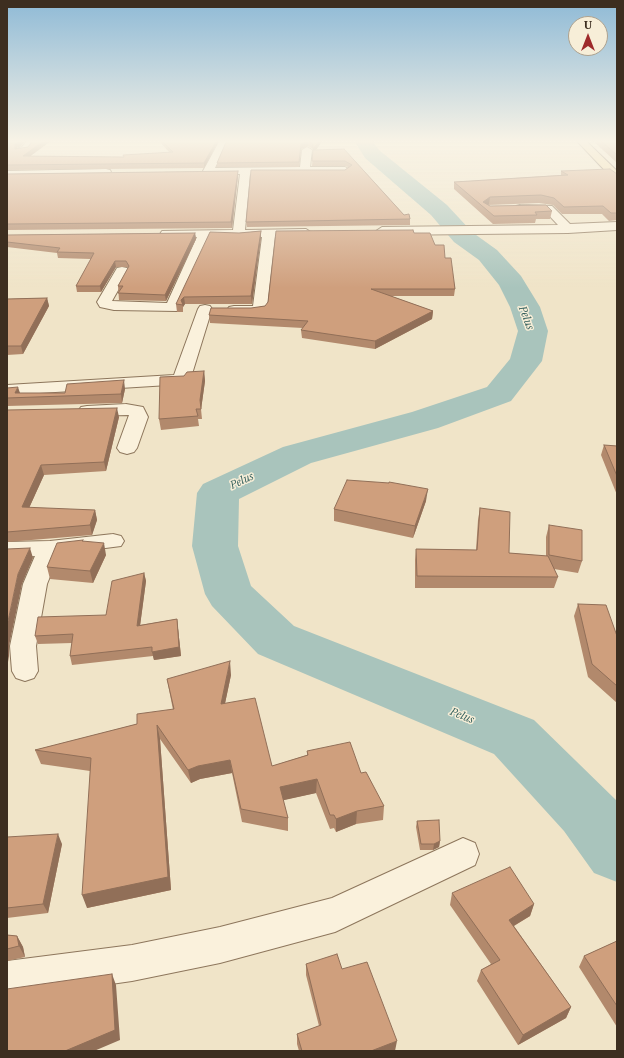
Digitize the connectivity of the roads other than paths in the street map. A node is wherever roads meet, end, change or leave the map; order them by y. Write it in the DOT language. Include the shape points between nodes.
graph roads {
  1 [pos="243,189"];
  2 [pos="510,208"];
  3 [pos="617,226"];
  4 [pos="568,229"];
  5 [pos="370,231"];
  6 [pos="316,232"];
  7 [pos="269,233"];
  8 [pos="151,234"];
  9 [pos="205,234"];
  10 [pos="239,234"];
  11 [pos="122,271"];
  12 [pos="188,309"];
  13 [pos="7,390"];
  14 [pos="68,411"];
  15 [pos="127,448"];
  16 [pos="113,541"];
  17 [pos="50,548"];
  18 [pos="7,550"];
  19 [pos="25,671"];
  20 [pos="463,854"];
  21 [pos="7,980"];
  1 -- 10 [label="street"];
  2 -- 4 [label="street" via="548,208"];
  3 -- 4 [label="street"];
  4 -- 5 [label="street"];
  6 -- 7 [label="street"];
  7 -- 10 [label="street"];
  7 -- 12 [label="street" via="260,308"];
  8 -- 9 [label="street"];
  9 -- 10 [label="street"];
  9 -- 12 [label="street"];
  11 -- 12 [label="street" via="105,304"];
  12 -- 13 [label="street" via="184,374 179,380"];
  14 -- 15 [label="street" via="137,411 139,417"];
  16 -- 17 [label="street"];
  17 -- 18 [label="street"];
  17 -- 19 [label="street" via="35,584 23,646"];
  20 -- 21 [label="street" via="335,914 213,947 132,963"];
}
